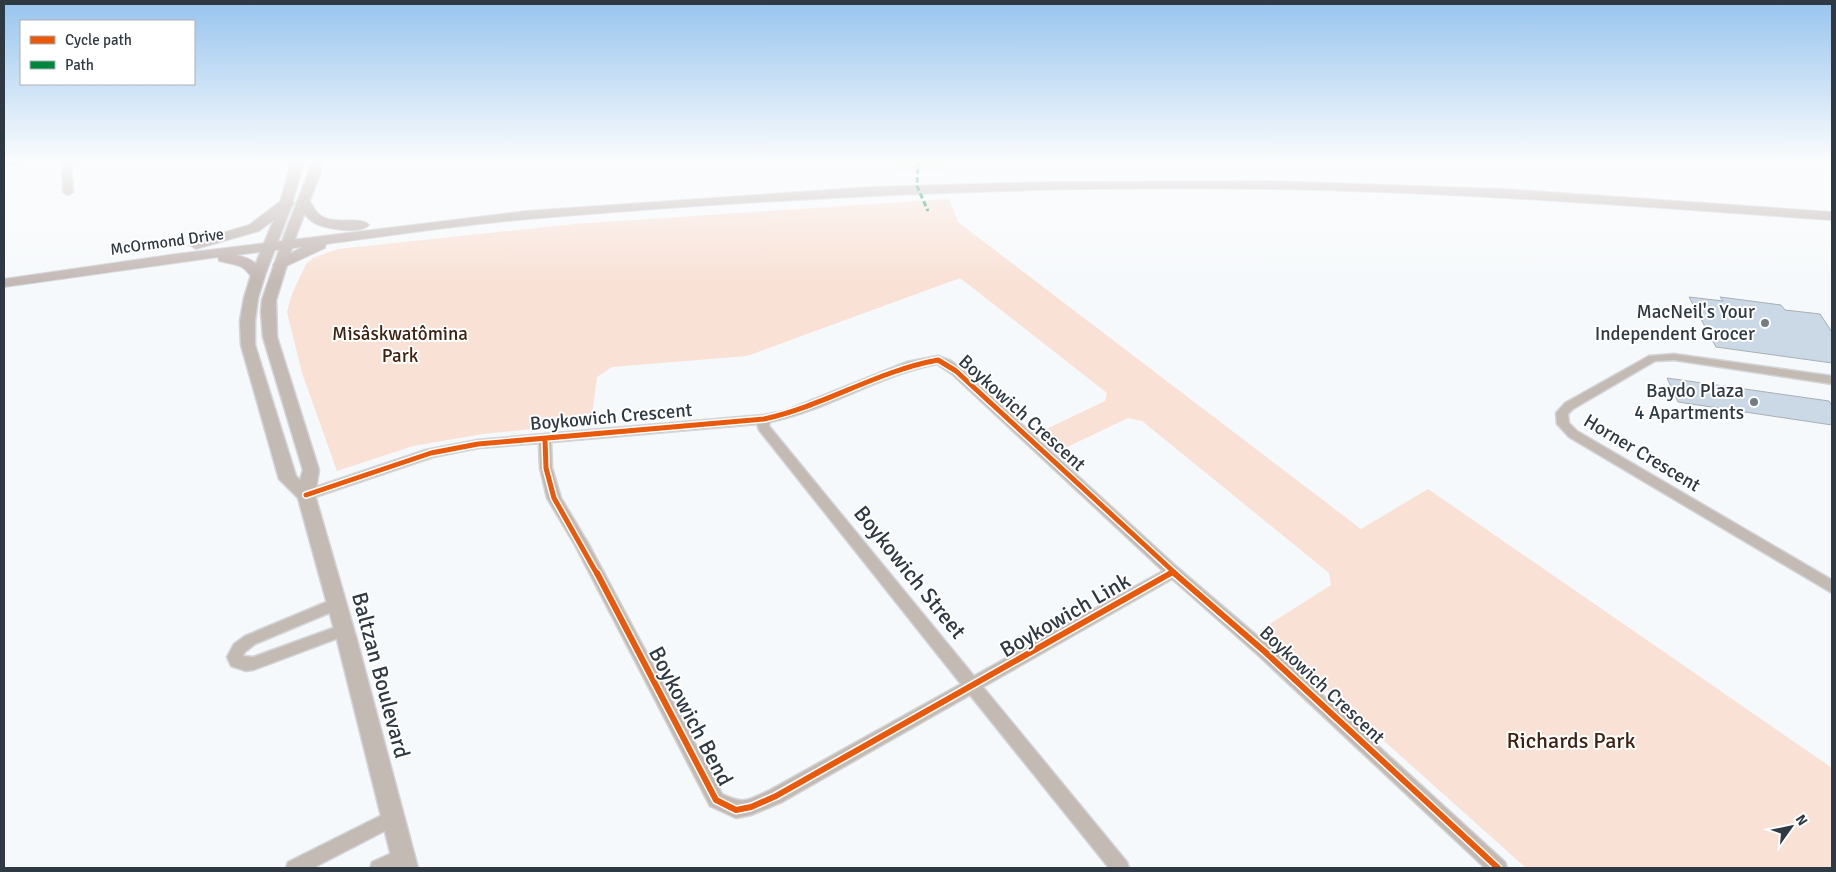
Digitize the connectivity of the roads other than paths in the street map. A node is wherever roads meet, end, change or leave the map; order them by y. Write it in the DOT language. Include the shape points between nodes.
graph roads {
  1 [pos="588,201"];
  2 [pos="719,201"];
  3 [pos="1629,201"];
  4 [pos="1732,201"];
  5 [pos="304,202"];
  6 [pos="287,203"];
  7 [pos="1825,207"];
  8 [pos="1832,218"];
  9 [pos="362,225"];
  10 [pos="347,237"];
  11 [pos="290,238"];
  12 [pos="272,240"];
  13 [pos="196,245"];
  14 [pos="176,258"];
  15 [pos="280,265"];
  16 [pos="4,272"];
  17 [pos="258,276"];
  18 [pos="4,283"];
  19 [pos="1832,380"];
  20 [pos="764,419"];
  21 [pos="545,439"];
  22 [pos="306,495"];
  23 [pos="1174,572"];
  24 [pos="1832,587"];
  25 [pos="336,604"];
  26 [pos="344,630"];
  27 [pos="973,686"];
  28 [pos="392,818"];
  29 [pos="404,863"];
  30 [pos="295,868"];
  31 [pos="379,868"];
  32 [pos="1120,868"];
  33 [pos="1498,868"];
  1 -- 9 [label="main road, McOrmond Drive"];
  2 -- 10 [label="main road, McOrmond Drive" via="526,215"];
  3 -- 7 [label="main road, McOrmond Drive"];
  4 -- 7 [label="main road, McOrmond Drive"];
  5 -- 9 [label="main road" via="317,220 336,225"];
  5 -- 11 [label="street, Baltzan Boulevard"];
  6 -- 12 [label="street"];
  6 -- 13 [label="main road" via="254,228"];
  7 -- 8 [label="main road"];
  9 -- 11 [label="main road, McOrmond Drive"];
  10 -- 11 [label="main road, McOrmond Drive"];
  10 -- 15 [label="main road" via="306,250"];
  11 -- 12 [label="main road, McOrmond Drive"];
  11 -- 15 [label="street, Baltzan Boulevard"];
  12 -- 13 [label="main road, McOrmond Drive"];
  12 -- 14 [label="main road, McOrmond Drive"];
  12 -- 17 [label="street"];
  13 -- 16 [label="main road, McOrmond Drive"];
  14 -- 17 [label="main road" via="244,260"];
  14 -- 18 [label="main road, McOrmond Drive"];
  15 -- 22 [label="street, Baltzan Boulevard" via="269,300 268,325 311,470"];
  17 -- 22 [label="street" via="248,314 248,345 288,479"];
  19 -- 24 [label="street, Horner Crescent" via="1674,357 1653,358 1570,406 1562,412 1562,424 1573,434"];
  20 -- 21 [label="street, Boykowich Crescent"];
  20 -- 23 [label="street, Boykowich Crescent" via="788,414 911,365 938,360 963,377"];
  20 -- 27 [label="street, Boykowich Street" via="763,427"];
  21 -- 22 [label="street, Boykowich Crescent" via="478,444 430,452"];
  21 -- 27 [label="street, Boykowich Bend" via="546,468 554,498 581,543 716,800 736,810 776,796"];
  22 -- 25 [label="street, Baltzan Boulevard"];
  23 -- 27 [label="street, Boykowich Link"];
  23 -- 33 [label="street, Boykowich Crescent"];
  25 -- 26 [label="street, Baltzan Boulevard"];
  25 -- 26 [label="street" via="250,640 239,648 237,661 253,663"];
  26 -- 28 [label="street, Baltzan Boulevard"];
  27 -- 32 [label="street, Boykowich Street"];
  28 -- 29 [label="street, Baltzan Boulevard"];
  28 -- 30 [label="street"];
  29 -- 31 [label="street"];
}
